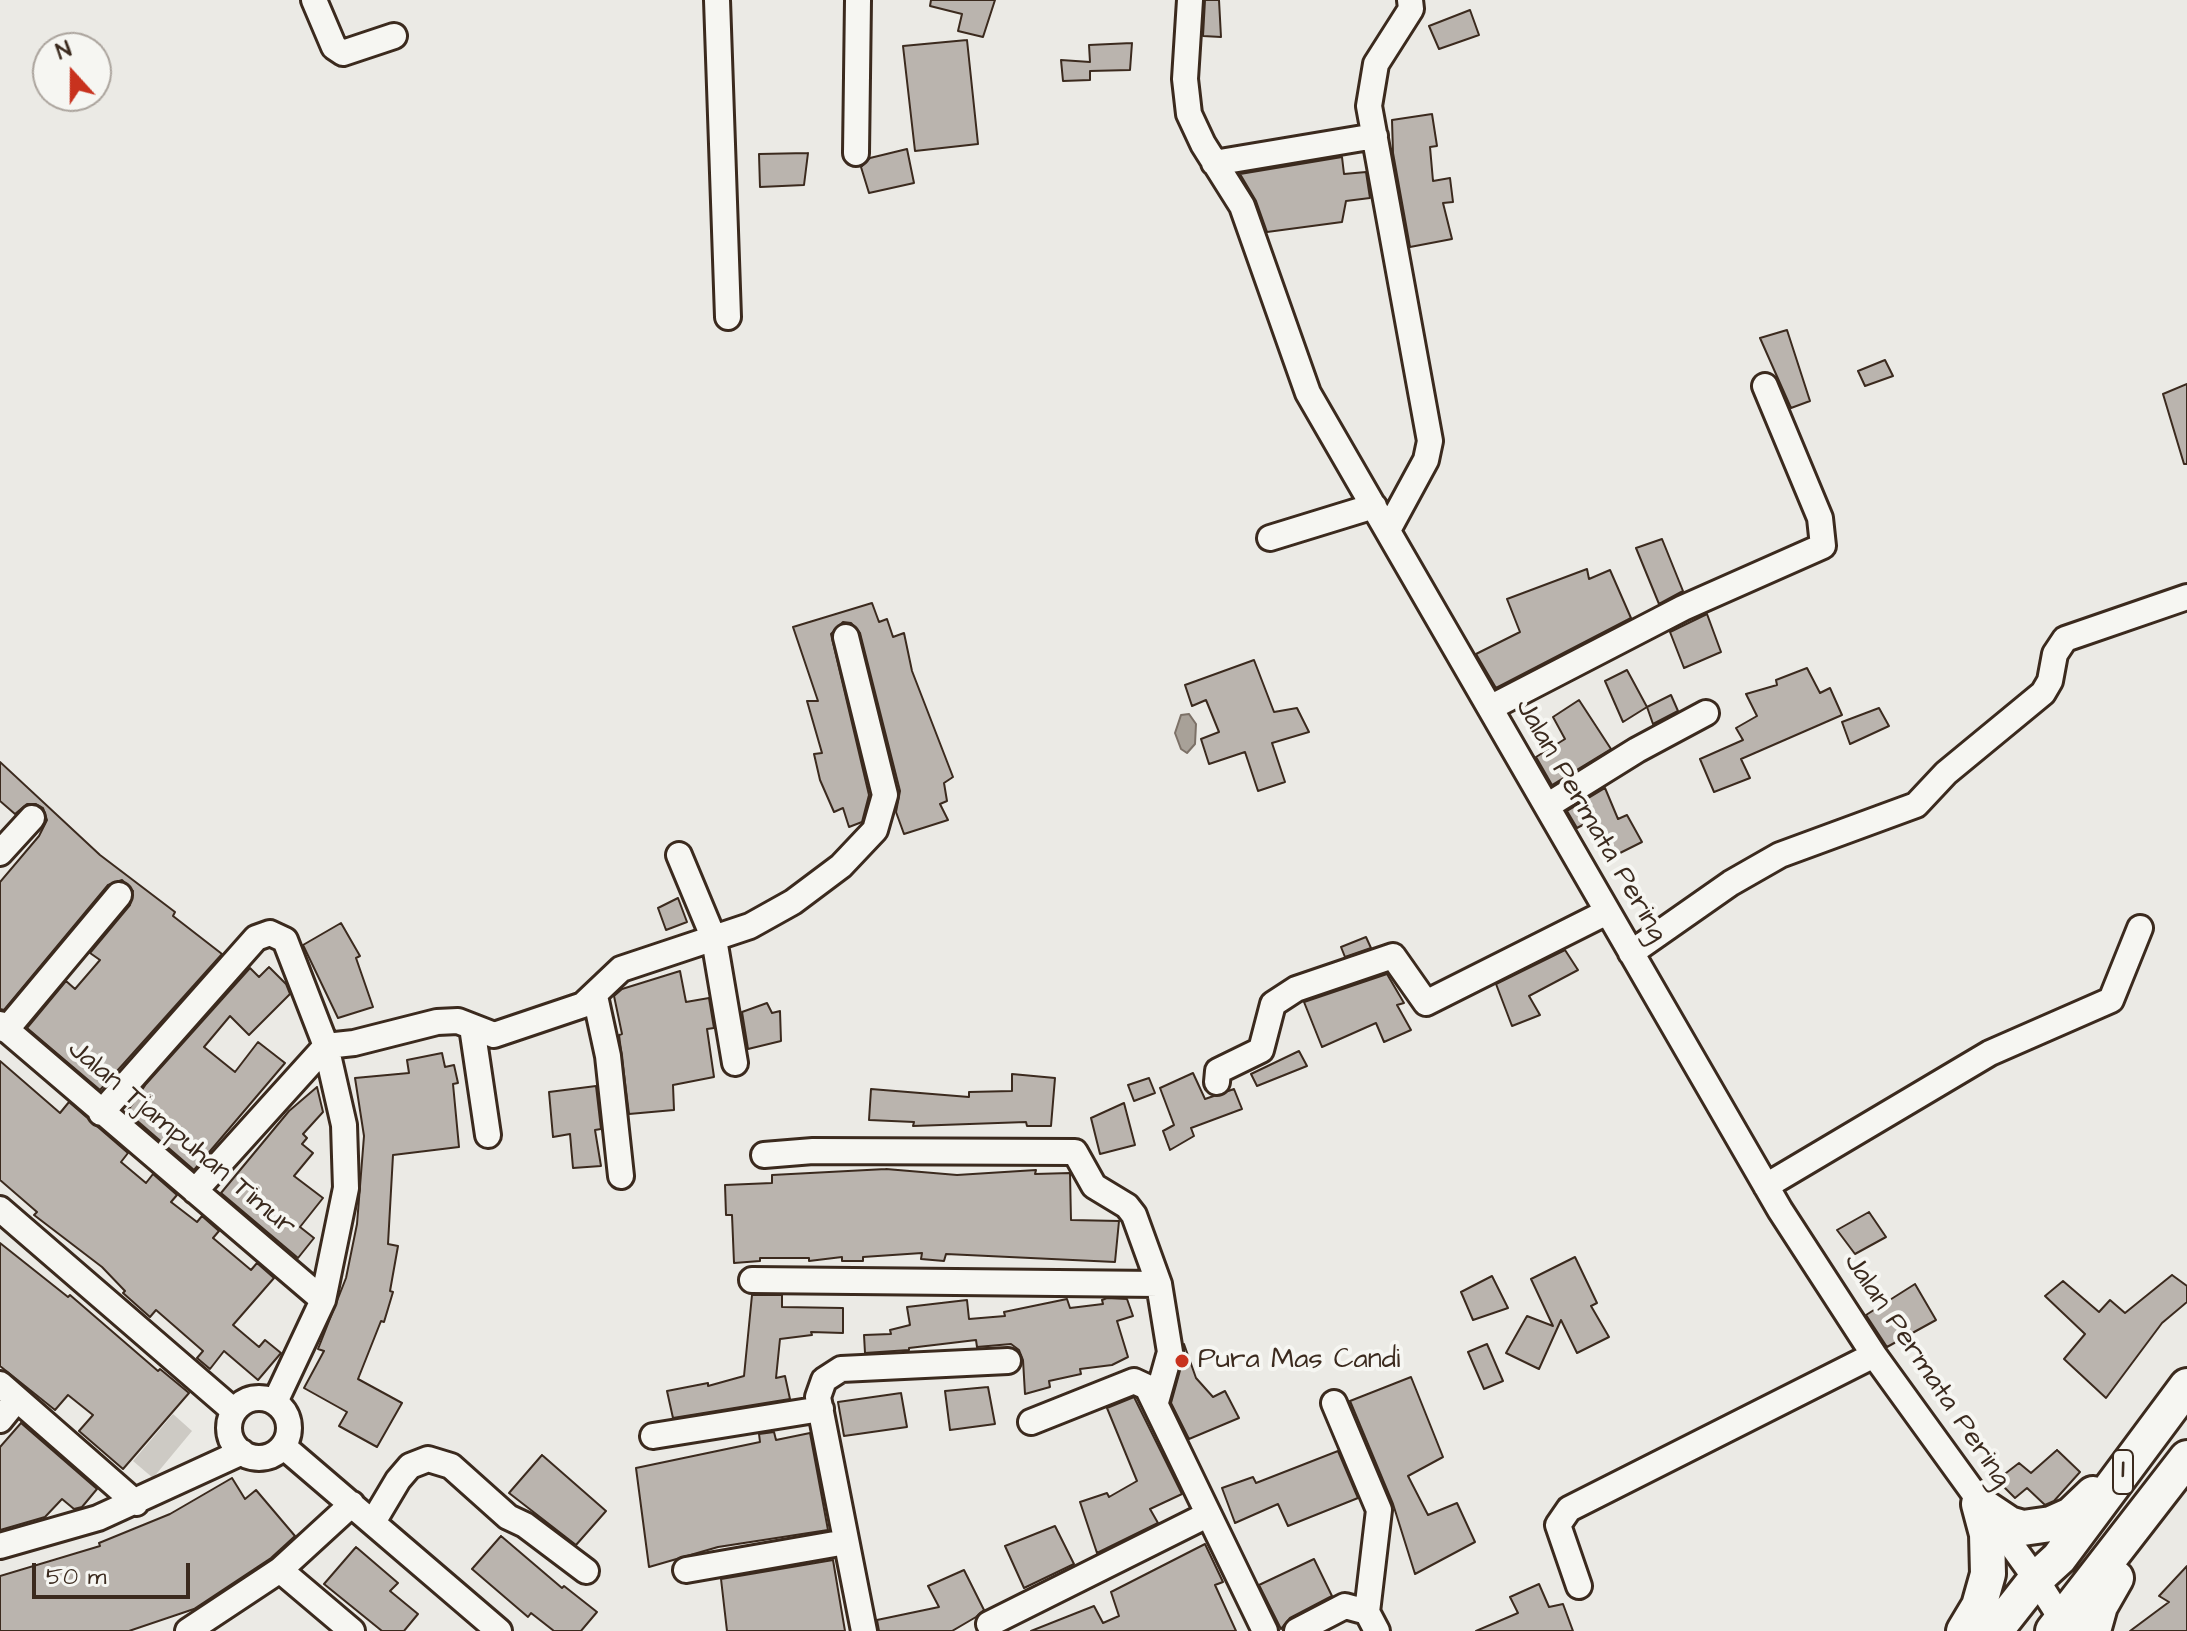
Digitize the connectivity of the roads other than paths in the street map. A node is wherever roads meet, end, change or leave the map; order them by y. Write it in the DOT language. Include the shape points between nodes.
graph roads {
  1 [pos="314,0"];
  2 [pos="717,0"];
  3 [pos="858,0"];
  4 [pos="1190,0"];
  5 [pos="1410,0"];
  6 [pos="394,36"];
  7 [pos="1375,136"];
  8 [pos="856,153"];
  9 [pos="1214,163"];
  10 [pos="728,317"];
  11 [pos="1765,386"];
  12 [pos="1374,506"];
  13 [pos="1388,530"];
  14 [pos="1270,538"];
  15 [pos="2187,597"];
  16 [pos="846,637"];
  17 [pos="1490,708"];
  18 [pos="1706,713"];
  19 [pos="1547,806"];
  20 [pos="32,818"];
  21 [pos="0,853"];
  22 [pos="679,855"];
  23 [pos="119,895"];
  24 [pos="1607,912"];
  25 [pos="2140,928"];
  26 [pos="714,939"];
  27 [pos="1631,953"];
  28 [pos="595,996"];
  29 [pos="3,1027"];
  30 [pos="472,1027"];
  31 [pos="326,1046"];
  32 [pos="735,1063"];
  33 [pos="1217,1082"];
  34 [pos="101,1113"];
  35 [pos="488,1135"];
  36 [pos="764,1155"];
  37 [pos="621,1176"];
  38 [pos="1766,1186"];
  39 [pos="195,1191"];
  40 [pos="0,1209"];
  41 [pos="752,1280"];
  42 [pos="1159,1284"];
  43 [pos="323,1300"];
  44 [pos="1874,1355"];
  45 [pos="1008,1361"];
  46 [pos="2187,1368"];
  47 [pos="2187,1386"];
  48 [pos="9,1391"];
  49 [pos="275,1402"];
  50 [pos="1156,1402"];
  51 [pos="1334,1403"];
  52 [pos="821,1409"];
  53 [pos="234,1411"];
  54 [pos="0,1420"];
  55 [pos="1031,1422"];
  56 [pos="653,1436"];
  57 [pos="283,1446"];
  58 [pos="242,1452"];
  59 [pos="2187,1458"];
  60 [pos="2187,1480"];
  61 [pos="136,1503"];
  62 [pos="352,1504"];
  63 [pos="1979,1504"];
  64 [pos="1207,1515"];
  65 [pos="373,1522"];
  66 [pos="846,1542"];
  67 [pos="0,1546"];
  68 [pos="280,1570"];
  69 [pos="686,1570"];
  70 [pos="586,1571"];
  71 [pos="2036,1579"];
  72 [pos="1579,1586"];
  73 [pos="1372,1622"];
  74 [pos="989,1624"];
  75 [pos="2070,1628"];
  76 [pos="188,1631"];
  77 [pos="352,1631"];
  78 [pos="499,1631"];
  79 [pos="864,1631"];
  80 [pos="1265,1631"];
  81 [pos="1297,1631"];
  82 [pos="1964,1631"];
  83 [pos="1995,1631"];
  1 -- 6 [label="street" via="334,47 343,53"];
  2 -- 10 [label="street"];
  3 -- 8 [label="street"];
  4 -- 9 [label="street, Jalan Permata Pering" via="1185,79 1189,114"];
  5 -- 7 [label="street" via="1411,9 1376,64 1369,106"];
  7 -- 9 [label="street"];
  7 -- 13 [label="street" via="1430,426 1426,460"];
  9 -- 12 [label="street, Jalan Permata Pering" via="1242,206 1308,393"];
  11 -- 17 [label="street" via="1820,518 1823,546 1683,608"];
  12 -- 13 [label="street, Jalan Permata Pering"];
  12 -- 14 [label="street"];
  13 -- 17 [label="street, Jalan Permata Pering"];
  15 -- 27 [label="street" via="2065,639 2043,693 1946,773 1916,805 1780,855"];
  16 -- 26 [label="street" via="885,795 875,830 841,866 793,902"];
  17 -- 19 [label="street, Jalan Permata Pering"];
  18 -- 19 [label="street"];
  19 -- 24 [label="street, Jalan Permata Pering"];
  20 -- 21 [label="street"];
  22 -- 26 [label="street"];
  23 -- 29 [label="street"];
  24 -- 27 [label="street, Jalan Permata Pering"];
  24 -- 33 [label="street" via="1426,1003 1393,956 1296,989 1273,1004 1261,1050 1218,1071"];
  25 -- 38 [label="street" via="2111,1000 1990,1053"];
  26 -- 28 [label="street" via="621,969"];
  26 -- 32 [label="street"];
  27 -- 38 [label="street, Jalan Permata Pering"];
  28 -- 30 [label="street" via="583,1005 494,1035"];
  28 -- 37 [label="street" via="608,1056"];
  29 -- 34 [label="street, Jalan Tjampuhan Timur"];
  30 -- 31 [label="street" via="437,1022"];
  30 -- 35 [label="street"];
  31 -- 34 [label="street" via="285,940 270,933 256,938"];
  31 -- 39 [label="street"];
  31 -- 43 [label="street" via="344,1125 346,1188"];
  34 -- 39 [label="street, Jalan Tjampuhan Timur"];
  36 -- 42 [label="street" via="1075,1152 1094,1186 1134,1215"];
  38 -- 44 [label="street, Jalan Permata Pering"];
  39 -- 43 [label="street, Jalan Tjampuhan Timur"];
  40 -- 53 [label="street"];
  41 -- 42 [label="street"];
  42 -- 50 [label="street" via="1170,1352"];
  43 -- 49 [label="street"];
  44 -- 63 [label="street, Jalan Permata Pering"];
  44 -- 72 [label="street" via="1569,1509 1558,1525"];
  45 -- 52 [label="street" via="845,1369 824,1380 818,1397"];
  46 -- 63 [label="highway" via="2103,1483 2071,1515 2023,1528"];
  47 -- 71 [label="highway, 1" via="2059,1558"];
  48 -- 54 [label="street"];
  48 -- 61 [label="street"];
  49 -- 53 [label="street" via="253,1398"];
  49 -- 57 [label="street" via="288,1417"];
  50 -- 55 [label="street" via="1147,1387 1134,1381"];
  50 -- 64 [label="street"];
  51 -- 73 [label="street" via="1379,1510"];
  52 -- 56 [label="street"];
  52 -- 66 [label="street"];
  53 -- 58 [label="street" via="229,1433"];
  57 -- 58 [label="street" via="264,1458"];
  57 -- 62 [label="street"];
  58 -- 61 [label="street"];
  59 -- 75 [label="highway, 1"];
  60 -- 75 [label="highway" via="2100,1606"];
  61 -- 67 [label="street"];
  62 -- 65 [label="street"];
  62 -- 68 [label="street"];
  63 -- 71 [label="street, Jalan Permata Pering"];
  63 -- 82 [label="highway" via="1987,1534 1988,1574 1979,1606"];
  64 -- 74 [label="street"];
  64 -- 80 [label="street"];
  65 -- 70 [label="street" via="410,1466 428,1459 451,1466 508,1517"];
  65 -- 78 [label="street"];
  66 -- 69 [label="street"];
  66 -- 79 [label="street"];
  68 -- 76 [label="street"];
  68 -- 77 [label="street"];
  71 -- 75 [label="street, Jalan Permata Pering"];
  71 -- 83 [label="highway, 1"];
  73 -- 81 [label="street" via="1345,1606"];
}
